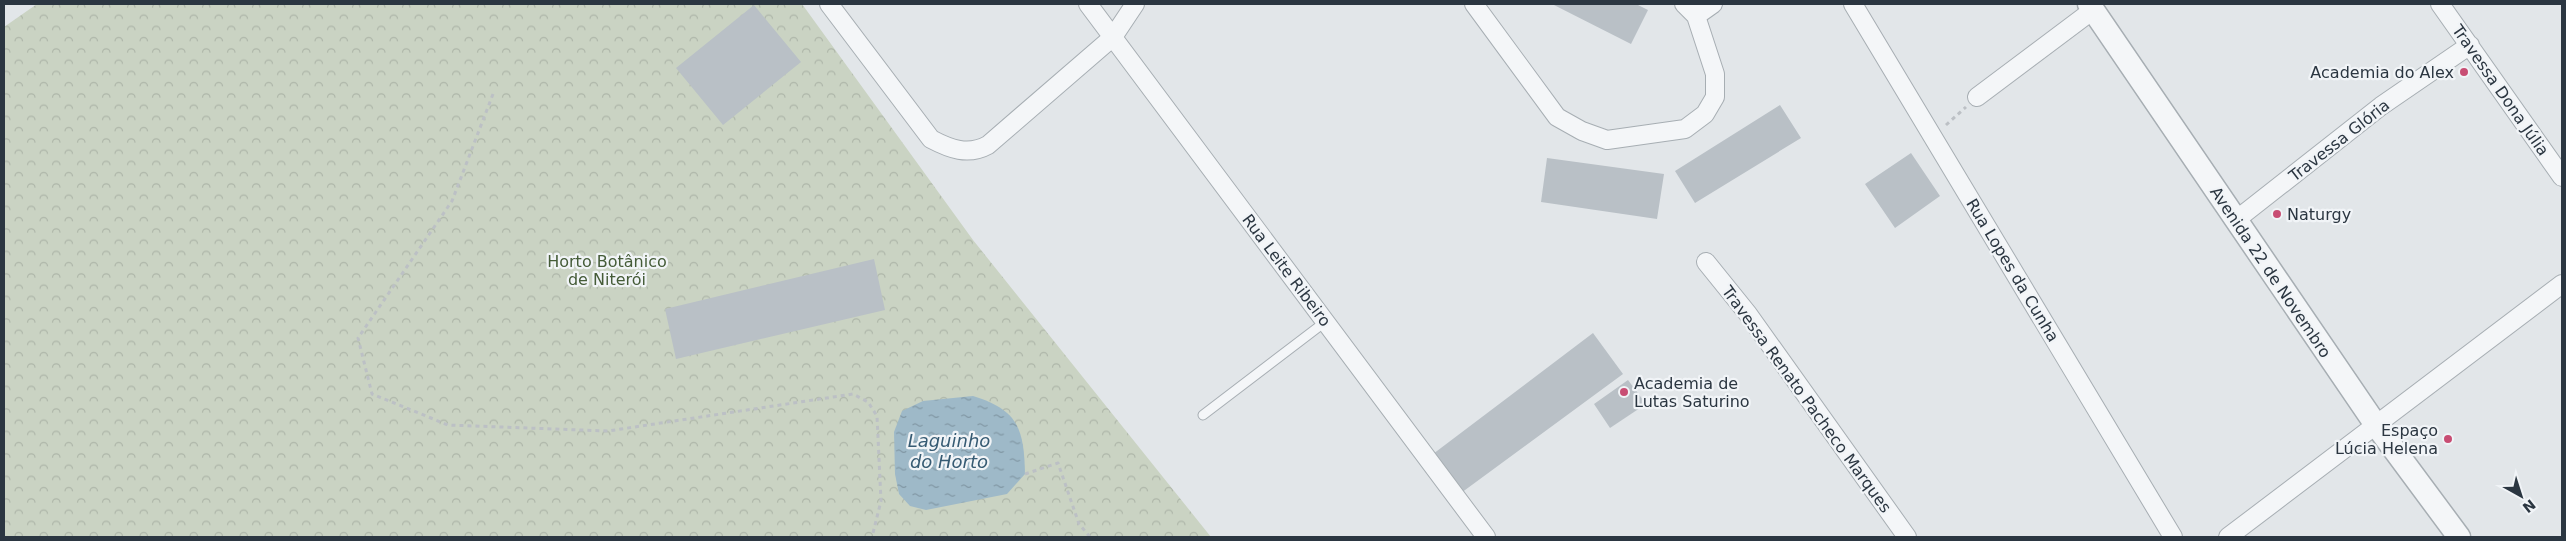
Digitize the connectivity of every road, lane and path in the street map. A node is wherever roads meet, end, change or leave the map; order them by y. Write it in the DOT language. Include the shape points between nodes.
graph roads {
  1 [pos="829,4"];
  2 [pos="1088,4"];
  3 [pos="1135,4"];
  4 [pos="1474,4"];
  5 [pos="1713,4"];
  6 [pos="1853,4"];
  7 [pos="2440,4"];
  8 [pos="2091,7"];
  9 [pos="1690,10"];
  10 [pos="1113,37"];
  11 [pos="2470,45"];
  12 [pos="493,94"];
  13 [pos="1978,97"];
  14 [pos="1933,136"];
  15 [pos="2562,177"];
  16 [pos="2236,220"];
  17 [pos="1706,262"];
  18 [pos="2562,284"];
  19 [pos="1325,322"];
  20 [pos="1203,415"];
  21 [pos="2376,425"];
  22 [pos="1025,474"];
  23 [pos="872,537"];
  24 [pos="1090,537"];
  25 [pos="1486,537"];
  26 [pos="1907,537"];
  27 [pos="2173,537"];
  28 [pos="2228,537"];
  29 [pos="2459,537"];
  1 -- 10 [label="street" via="931,139 950,149 981,149 988,145"];
  2 -- 10 [label="street, Rua Leite Ribeiro"];
  3 -- 10 [label="street"];
  4 -- 9 [label="street" via="1557,117 1582,132 1607,140 1685,129 1705,114 1715,96 1715,74"];
  5 -- 9 [label="street"];
  6 -- 14 [label="street, Rua Lopes da Cunha"];
  7 -- 11 [label="street, Travessa Dona Júlia"];
  8 -- 13 [label="street"];
  8 -- 16 [label="street, Avenida 22 de Novembro"];
  10 -- 19 [label="street, Rua Leite Ribeiro"];
  11 -- 15 [label="street, Travessa Dona Júlia"];
  11 -- 16 [label="street, Travessa Glória" via="2381,106"];
  12 -- 23 [label="path" via="452,201 358,338 372,394 448,425 608,431 852,394 868,402 877,416 881,501"];
  13 -- 14 [label="path"];
  14 -- 27 [label="street, Rua Lopes da Cunha"];
  16 -- 21 [label="street, Avenida 22 de Novembro"];
  17 -- 26 [label="street, Travessa Renato Pacheco Marques" via="1748,314"];
  18 -- 21 [label="street"];
  19 -- 20 [label="lane"];
  19 -- 25 [label="street, Rua Leite Ribeiro"];
  21 -- 28 [label="street"];
  21 -- 29 [label="street, Avenida 22 de Novembro"];
  22 -- 24 [label="path" via="1058,463 1079,524"];
}
